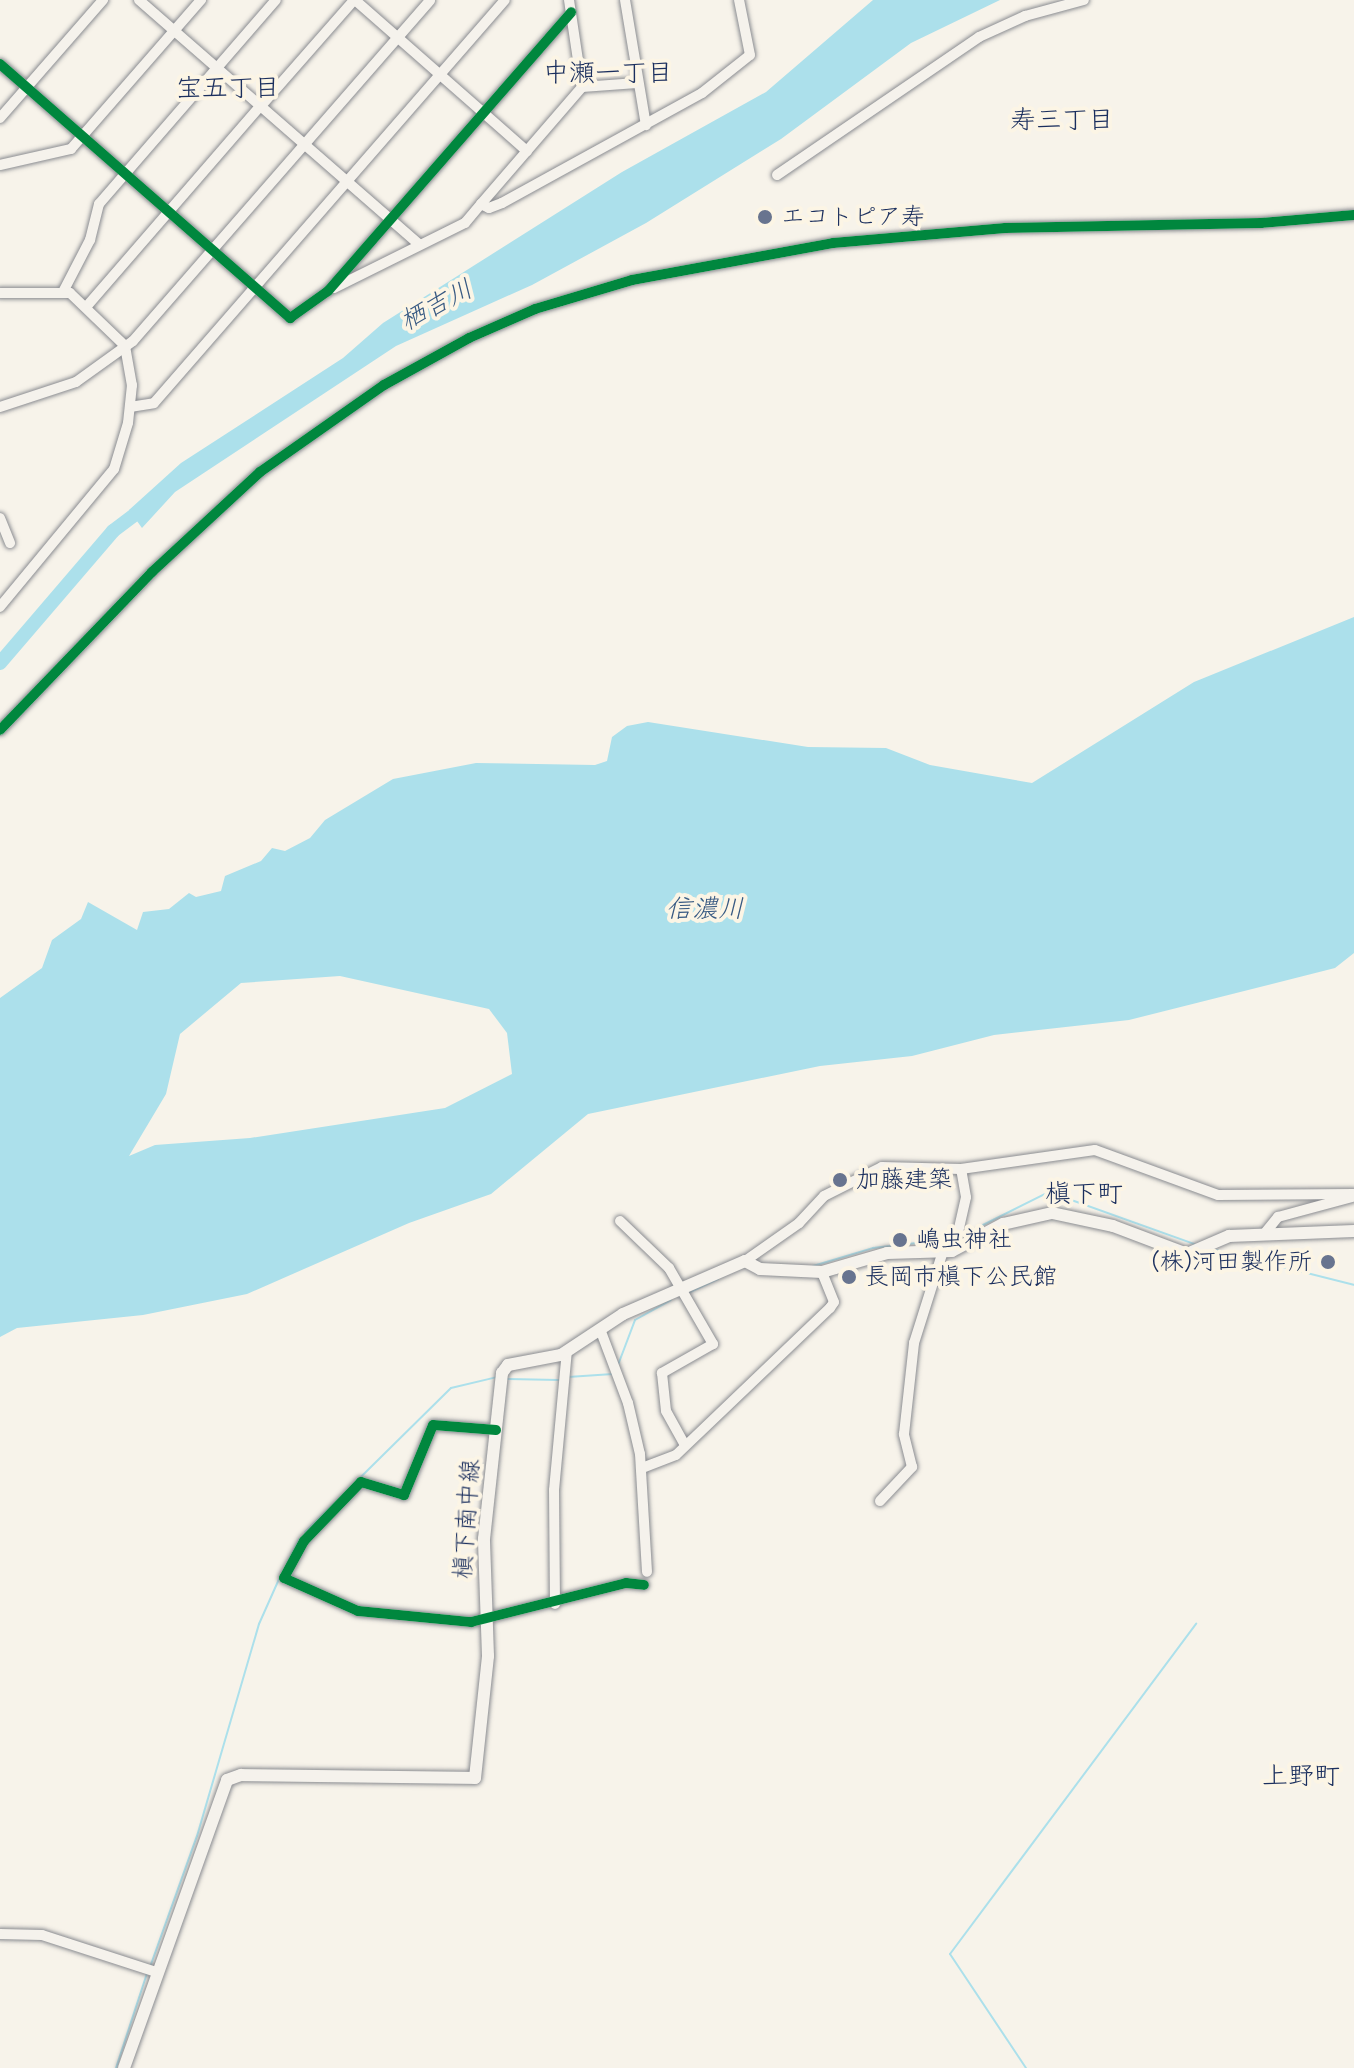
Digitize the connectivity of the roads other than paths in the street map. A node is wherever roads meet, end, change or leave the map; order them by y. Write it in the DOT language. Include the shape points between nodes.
graph roads {
  1 [pos="103,0"];
  2 [pos="139,0"];
  3 [pos="201,0"];
  4 [pos="276,0"];
  5 [pos="354,0"];
  6 [pos="430,0"];
  7 [pos="505,0"];
  8 [pos="625,0"];
  9 [pos="739,0"];
  10 [pos="1084,0"];
  11 [pos="570,6"];
  12 [pos="174,31"];
  13 [pos="398,37"];
  14 [pos="0,64"];
  15 [pos="218,68"];
  16 [pos="441,75"];
  17 [pos="637,83"];
  18 [pos="27,87"];
  19 [pos="582,87"];
  20 [pos="261,106"];
  21 [pos="484,113"];
  22 [pos="0,118"];
  23 [pos="646,125"];
  24 [pos="82,136"];
  25 [pos="304,145"];
  26 [pos="527,151"];
  27 [pos="0,165"];
  28 [pos="125,173"];
  29 [pos="777,175"];
  30 [pos="347,181"];
  31 [pos="481,204"];
  32 [pos="169,211"];
  33 [pos="1354,215"];
  34 [pos="390,220"];
  35 [pos="419,244"];
  36 [pos="212,249"];
  37 [pos="255,287"];
  38 [pos="328,291"];
  39 [pos="63,292"];
  40 [pos="0,293"];
  41 [pos="87,306"];
  42 [pos="125,346"];
  43 [pos="0,407"];
  44 [pos="130,407"];
  45 [pos="0,518"];
  46 [pos="10,543"];
  47 [pos="0,607"];
  48 [pos="0,730"];
  49 [pos="961,1169"];
  50 [pos="1354,1195"];
  51 [pos="620,1221"];
  52 [pos="1354,1231"];
  53 [pos="1265,1233"];
  54 [pos="948,1250"];
  55 [pos="745,1261"];
  56 [pos="822,1272"];
  57 [pos="679,1290"];
  58 [pos="600,1329"];
  59 [pos="567,1351"];
  60 [pos="496,1430"];
  61 [pos="685,1445"];
  62 [pos="642,1468"];
  63 [pos="880,1501"];
  64 [pos="647,1572"];
  65 [pos="644,1585"];
  66 [pos="555,1604"];
  67 [pos="486,1620"];
  68 [pos="0,1934"];
  69 [pos="156,1972"];
  70 [pos="124,2068"];
  1 -- 18 [label="street"];
  2 -- 12 [label="street"];
  3 -- 12 [label="street"];
  4 -- 15 [label="street"];
  5 -- 13 [label="street"];
  5 -- 20 [label="street"];
  6 -- 13 [label="street"];
  7 -- 16 [label="street"];
  8 -- 17 [label="street"];
  9 -- 23 [label="street" via="750,55 702,93"];
  10 -- 29 [label="street" via="1004,25"];
  11 -- 19 [label="street"];
  11 -- 21 [label="street"];
  12 -- 15 [label="street"];
  12 -- 24 [label="street"];
  13 -- 16 [label="street"];
  13 -- 25 [label="street"];
  14 -- 18 [label="street"];
  15 -- 20 [label="street"];
  15 -- 28 [label="street"];
  16 -- 21 [label="street"];
  16 -- 30 [label="street"];
  17 -- 19 [label="street"];
  17 -- 23 [label="street"];
  18 -- 22 [label="street"];
  18 -- 24 [label="street"];
  19 -- 26 [label="street"];
  20 -- 25 [label="street"];
  20 -- 32 [label="street"];
  21 -- 26 [label="street"];
  21 -- 34 [label="street"];
  23 -- 31 [label="street" via="493,207"];
  24 -- 27 [label="street" via="71,149"];
  24 -- 28 [label="street"];
  25 -- 30 [label="street"];
  25 -- 36 [label="street"];
  26 -- 31 [label="street"];
  28 -- 32 [label="street"];
  28 -- 39 [label="street" via="99,204 90,240"];
  30 -- 34 [label="street"];
  30 -- 37 [label="street"];
  31 -- 35 [label="street" via="465,223"];
  32 -- 36 [label="street"];
  32 -- 41 [label="street"];
  33 -- 48 [label="street" via="1252,223 989,229 833,243 632,280 535,309 427,360 281,456 186,538"];
  34 -- 35 [label="street"];
  34 -- 38 [label="street"];
  35 -- 38 [label="street"];
  36 -- 37 [label="street"];
  36 -- 42 [label="street"];
  37 -- 38 [label="street" via="290,318"];
  37 -- 44 [label="street" via="154,403"];
  39 -- 40 [label="street"];
  39 -- 41 [label="street"];
  41 -- 42 [label="street"];
  42 -- 43 [label="street" via="76,382"];
  42 -- 44 [label="street"];
  44 -- 47 [label="street" via="114,469"];
  45 -- 46 [label="street"];
  49 -- 50 [label="street" via="1095,1150 1218,1195"];
  49 -- 54 [label="street" via="966,1197"];
  49 -- 55 [label="street" via="876,1168 824,1196 799,1223"];
  50 -- 53 [label="street" via="1278,1217"];
  51 -- 57 [label="street" via="664,1262"];
  52 -- 53 [label="main road"];
  53 -- 54 [label="main road" via="1215,1239 1187,1254 1113,1226 1052,1213 1003,1224"];
  54 -- 56 [label="main road" via="887,1253"];
  54 -- 63 [label="street" via="914,1343 904,1434 912,1467"];
  55 -- 56 [label="main road" via="760,1269"];
  55 -- 57 [label="main road, 槇下南中線"];
  56 -- 61 [label="street" via="834,1302 830,1308"];
  57 -- 58 [label="main road, 槇下南中線"];
  57 -- 61 [label="street" via="713,1344 662,1373 666,1411"];
  58 -- 59 [label="main road, 槇下南中線"];
  58 -- 62 [label="street" via="628,1403"];
  59 -- 60 [label="main road, 槇下南中線" via="505,1368"];
  59 -- 66 [label="street" via="554,1490"];
  60 -- 67 [label="main road, 槇下南中線" via="483,1553"];
  60 -- 67 [label="street" via="433,1425 404,1495 361,1482 304,1541 284,1578 372,1614"];
  61 -- 62 [label="street" via="669,1461"];
  62 -- 64 [label="street"];
  65 -- 66 [label="street" via="626,1583"];
  66 -- 67 [label="street"];
  67 -- 69 [label="main road, 槇下南中線" via="488,1670 475,1778 241,1775 227,1780"];
  68 -- 69 [label="street" via="42,1935"];
  69 -- 70 [label="main road, 槇下南中線"];
}
